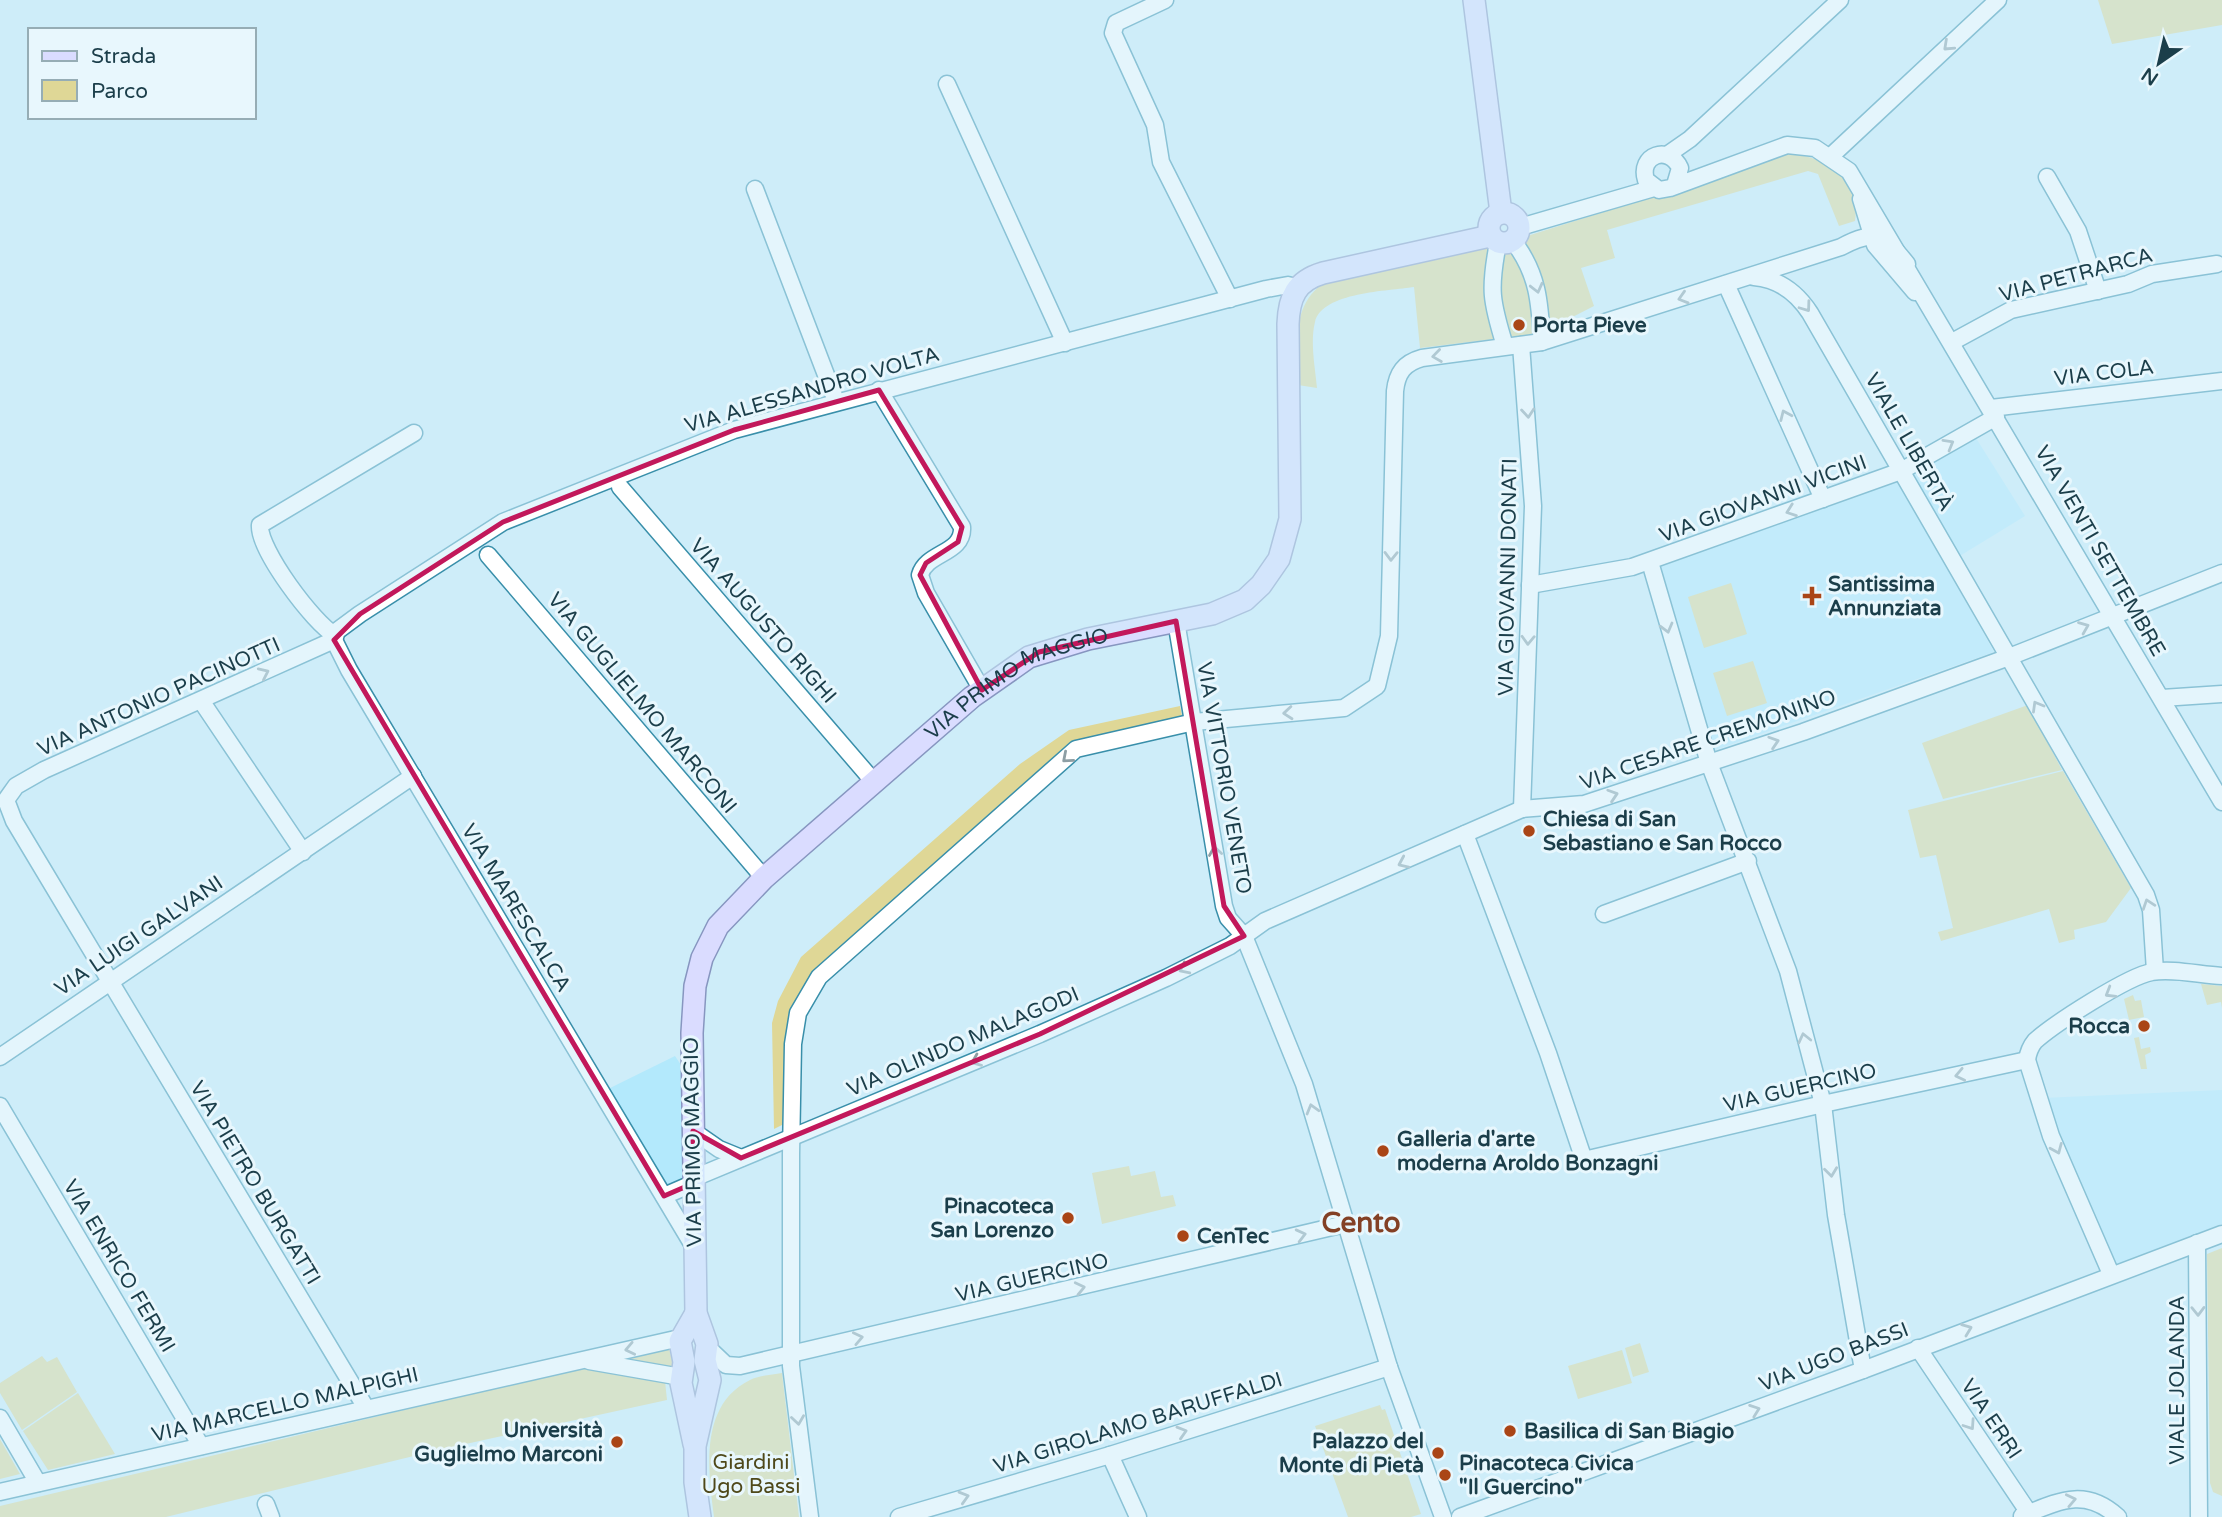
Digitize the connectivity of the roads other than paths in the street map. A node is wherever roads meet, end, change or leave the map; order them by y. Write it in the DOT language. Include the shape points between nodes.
graph roads {
  1 [pos="1165,0"];
  2 [pos="1840,0"];
  3 [pos="1998,0"];
  4 [pos="1477,2"];
  5 [pos="947,84"];
  6 [pos="1831,156"];
  7 [pos="1674,161"];
  8 [pos="1714,170"];
  9 [pos="1849,171"];
  10 [pos="1644,174"];
  11 [pos="2048,177"];
  12 [pos="1675,185"];
  13 [pos="1654,188"];
  14 [pos="755,189"];
  15 [pos="1619,197"];
  16 [pos="1862,200"];
  17 [pos="1872,235"];
  18 [pos="1505,237"];
  19 [pos="1841,247"];
  20 [pos="1907,264"];
  21 [pos="2217,264"];
  22 [pos="1748,277"];
  23 [pos="1726,284"];
  24 [pos="1297,288"];
  25 [pos="2098,291"];
  26 [pos="1230,299"];
  27 [pos="1941,322"];
  28 [pos="1542,342"];
  29 [pos="1952,342"];
  30 [pos="1065,343"];
  31 [pos="1513,345"];
  32 [pos="2222,381"];
  33 [pos="880,390"];
  34 [pos="836,401"];
  35 [pos="1993,412"];
  36 [pos="414,433"];
  37 [pos="1901,471"];
  38 [pos="620,487"];
  39 [pos="1823,499"];
  40 [pos="488,555"];
  41 [pos="1650,562"];
  42 [pos="2222,573"];
  43 [pos="1530,585"];
  44 [pos="2113,615"];
  45 [pos="1176,621"];
  46 [pos="335,638"];
  47 [pos="2008,655"];
  48 [pos="982,690"];
  49 [pos="1884,693"];
  50 [pos="2222,694"];
  51 [pos="2162,698"];
  52 [pos="202,702"];
  53 [pos="1194,722"];
  54 [pos="1709,763"];
  55 [pos="414,776"];
  56 [pos="874,782"];
  57 [pos="4,794"];
  58 [pos="2222,802"];
  59 [pos="1522,809"];
  60 [pos="1465,834"];
  61 [pos="303,852"];
  62 [pos="1748,861"];
  63 [pos="764,878"];
  64 [pos="1604,914"];
  65 [pos="1244,936"];
  66 [pos="2155,971"];
  67 [pos="2222,976"];
  68 [pos="109,981"];
  69 [pos="0,1057"];
  70 [pos="2026,1060"];
  71 [pos="1823,1104"];
  72 [pos="0,1106"];
  73 [pos="693,1131"];
  74 [pos="792,1136"];
  75 [pos="741,1158"];
  76 [pos="694,1181"];
  77 [pos="664,1196"];
  78 [pos="1345,1224"];
  79 [pos="2222,1234"];
  80 [pos="2197,1242"];
  81 [pos="694,1247"];
  82 [pos="2111,1274"];
  83 [pos="694,1332"];
  84 [pos="1918,1348"];
  85 [pos="791,1353"];
  86 [pos="580,1360"];
  87 [pos="726,1365"];
  88 [pos="1389,1367"];
  89 [pos="1863,1370"];
  90 [pos="682,1383"];
  91 [pos="708,1386"];
  92 [pos="366,1408"];
  93 [pos="0,1418"];
  94 [pos="201,1446"];
  95 [pos="695,1446"];
  96 [pos="1110,1455"];
  97 [pos="38,1483"];
  98 [pos="0,1492"];
  99 [pos="2024,1515"];
  100 [pos="700,1517"];
  101 [pos="810,1517"];
  102 [pos="899,1517"];
  103 [pos="1138,1517"];
  104 [pos="1443,1517"];
  105 [pos="1460,1517"];
  106 [pos="2118,1517"];
  107 [pos="2199,1517"];
  1 -- 26 [label="street" via="1116,23 1113,33 1155,125 1161,162"];
  2 -- 7 [label="street" via="1690,139"];
  3 -- 6 [label="street, one-way"];
  4 -- 18 [label="main road" via="1501,213 1511,215"];
  5 -- 30 [label="street"];
  6 -- 8 [label="street, VIA VENTI SETTEMBRE" via="1807,146 1787,145"];
  6 -- 9 [label="street, VIA VENTI SETTEMBRE"];
  7 -- 8 [label="street, VIA VENTI SETTEMBRE"];
  7 -- 10 [label="street" via="1650,158"];
  7 -- 12 [label="street"];
  8 -- 12 [label="street, VIA VENTI SETTEMBRE"];
  9 -- 16 [label="street, VIA VENTI SETTEMBRE"];
  9 -- 20 [label="street, VIA VENTI SETTEMBRE"];
  10 -- 13 [label="street"];
  10 -- 15 [label="street"];
  11 -- 25 [label="street" via="2077,231"];
  12 -- 13 [label="street" via="1665,190"];
  13 -- 15 [label="street"];
  14 -- 34 [label="street"];
  15 -- 18 [label="street"];
  16 -- 17 [label="street, VIA VENTI SETTEMBRE"];
  16 -- 19 [label="street" via="1858,223"];
  17 -- 19 [label="street"];
  17 -- 20 [label="street" via="1887,241"];
  17 -- 27 [label="street, VIA VENTI SETTEMBRE" via="1888,263"];
  18 -- 24 [label="main road" via="1323,273"];
  18 -- 28 [label="street, one-way" via="1532,269 1540,294"];
  18 -- 31 [label="street, VIA GIOVANNI DONATI" via="1490,276 1493,309"];
  19 -- 22 [label="street"];
  20 -- 27 [label="street, VIA VENTI SETTEMBRE"];
  21 -- 25 [label="street, VIA PETRARCA" via="2152,274"];
  22 -- 23 [label="street"];
  22 -- 37 [label="street, VIALE LIBERTÀ, one-way" via="1779,283 1804,303"];
  23 -- 28 [label="street, one-way"];
  39 -- 23 [label="street, one-way"];
  24 -- 26 [label="street, VIA ALESSANDRO VOLTA" via="1279,286"];
  24 -- 45 [label="main road, VIA PRIMO MAGGIO" via="1288,315 1291,492 1284,550 1245,600 1212,614"];
  25 -- 29 [label="street, VIA PETRARCA" via="2011,310"];
  26 -- 30 [label="street, VIA ALESSANDRO VOLTA"];
  27 -- 29 [label="street, VIA VENTI SETTEMBRE"];
  28 -- 31 [label="street"];
  29 -- 35 [label="street, VIA VENTI SETTEMBRE"];
  30 -- 33 [label="street, VIA ALESSANDRO VOLTA"];
  31 -- 43 [label="street, VIA GIOVANNI DONATI, one-way" via="1532,468"];
  31 -- 53 [label="street, one-way" via="1413,360 1398,376 1390,636 1377,686 1344,708"];
  32 -- 35 [label="street, VIA COLA"];
  33 -- 34 [label="street, VIA ALESSANDRO VOLTA"];
  33 -- 48 [label="street" via="962,527 958,542 922,568 921,583"];
  34 -- 46 [label="street, VIA ALESSANDRO VOLTA" via="734,430 503,522 359,614"];
  37 -- 35 [label="street, VIA GIOVANNI VICINI, one-way"];
  35 -- 44 [label="street, VIA VENTI SETTEMBRE"];
  36 -- 46 [label="street" via="260,525 289,583"];
  37 -- 39 [label="street, VIA GIOVANNI VICINI"];
  37 -- 47 [label="street, VIALE LIBERTÀ"];
  38 -- 56 [label="street, VIA AUGUSTO RIGHI"];
  39 -- 41 [label="street, VIA GIOVANNI VICINI, one-way"];
  40 -- 63 [label="street, VIA GUGLIELMO MARCONI"];
  41 -- 43 [label="street, VIA GIOVANNI VICINI"];
  41 -- 54 [label="street, one-way"];
  42 -- 44 [label="street, VIA CESARE CREMONINO"];
  43 -- 59 [label="street, VIA GIOVANNI DONATI, one-way"];
  47 -- 44 [label="street, VIA CESARE CREMONINO, one-way"];
  44 -- 51 [label="street, VIA VENTI SETTEMBRE"];
  45 -- 48 [label="main road, VIA PRIMO MAGGIO" via="1039,652"];
  45 -- 53 [label="street, VIA VITTORIO VENETO"];
  52 -- 46 [label="street, VIA ANTONIO PACINOTTI, one-way"];
  46 -- 55 [label="street, VIA MARESCALCA"];
  47 -- 49 [label="street" via="1887,696"];
  54 -- 47 [label="street, VIA CESARE CREMONINO, one-way"];
  66 -- 47 [label="street, VIALE LIBERTÀ, one-way" via="2149,903"];
  48 -- 56 [label="main road, VIA PRIMO MAGGIO"];
  50 -- 51 [label="street"];
  51 -- 58 [label="street, VIA VENTI SETTEMBRE"];
  52 -- 57 [label="street, VIA ANTONIO PACINOTTI" via="44,771"];
  52 -- 61 [label="street"];
  65 -- 53 [label="street, VIA VITTORIO VENETO, one-way" via="1224,906"];
  53 -- 74 [label="street, one-way" via="1076,749 819,977 798,1013"];
  59 -- 54 [label="street, VIA CESARE CREMONINO, one-way" via="1584,804"];
  54 -- 62 [label="street"];
  55 -- 61 [label="street, VIA LUIGI GALVANI"];
  55 -- 77 [label="street, VIA MARESCALCA"];
  56 -- 63 [label="main road, VIA PRIMO MAGGIO"];
  57 -- 68 [label="street, VIA ANTONIO PACINOTTI" via="8,812"];
  59 -- 60 [label="street, VIA CESARE CREMONINO"];
  60 -- 65 [label="street, VIA CESARE CREMONINO, one-way" via="1265,921"];
  60 -- 71 [label="street, VIA GUERCINO" via="1584,1160"];
  61 -- 68 [label="street, VIA LUIGI GALVANI"];
  62 -- 64 [label="street"];
  71 -- 62 [label="street, one-way" via="1788,971"];
  63 -- 73 [label="main road, VIA PRIMO MAGGIO" via="724,918 702,958 693,1015"];
  65 -- 74 [label="street, VIA OLINDO MALAGODI, one-way" via="1166,978 1040,1034"];
  78 -- 65 [label="street, VIA VITTORIO VENETO, one-way" via="1304,1084"];
  66 -- 67 [label="street"];
  66 -- 70 [label="street, one-way" via="2115,989 2054,1028 2034,1042"];
  68 -- 69 [label="street, VIA LUIGI GALVANI"];
  68 -- 92 [label="street, VIA PIETRO BURGATTI"];
  70 -- 71 [label="street, VIA GUERCINO, one-way"];
  70 -- 82 [label="street, one-way" via="2051,1136"];
  71 -- 89 [label="street, one-way" via="1836,1215"];
  72 -- 94 [label="street, VIA ENRICO FERMI"];
  73 -- 75 [label="street"];
  73 -- 76 [label="main road, VIA PRIMO MAGGIO"];
  74 -- 75 [label="street, VIA OLINDO MALAGODI"];
  74 -- 85 [label="street"];
  75 -- 76 [label="street, VIA OLINDO MALAGODI"];
  76 -- 77 [label="street"];
  76 -- 81 [label="main road, VIA PRIMO MAGGIO"];
  77 -- 81 [label="street, VIA MARESCALCA"];
  85 -- 78 [label="street, VIA GUERCINO, one-way"];
  78 -- 88 [label="street, VIA VITTORIO VENETO"];
  79 -- 80 [label="street, VIA UGO BASSI"];
  80 -- 82 [label="street, VIA UGO BASSI"];
  80 -- 107 [label="street, VIALE JOLANDA, one-way"];
  81 -- 83 [label="main road, VIA PRIMO MAGGIO"];
  84 -- 82 [label="street, VIA UGO BASSI, one-way"];
  83 -- 86 [label="street, VIA MARCELLO MALPIGHI, one-way"];
  83 -- 87 [label="street"];
  83 -- 90 [label="main road"];
  83 -- 91 [label="main road" via="705,1360"];
  84 -- 89 [label="street, VIA UGO BASSI"];
  84 -- 99 [label="street, VIA ERRI, one-way"];
  85 -- 87 [label="street, VIA GUERCINO" via="740,1366"];
  85 -- 101 [label="street, one-way"];
  86 -- 90 [label="street, VIA MARCELLO MALPIGHI"];
  86 -- 92 [label="street, VIA MARCELLO MALPIGHI"];
  87 -- 91 [label="street"];
  96 -- 88 [label="street, VIA GIROLAMO BARUFFALDI, one-way"];
  88 -- 104 [label="street, VIA VITTORIO VENETO"];
  105 -- 89 [label="street, VIA UGO BASSI, one-way"];
  90 -- 91 [label="main road" via="692,1395"];
  90 -- 95 [label="main road"];
  91 -- 95 [label="main road"];
  92 -- 94 [label="street, VIA MARCELLO MALPIGHI"];
  93 -- 97 [label="street"];
  94 -- 97 [label="street, VIA MARCELLO MALPIGHI"];
  95 -- 100 [label="main road"];
  102 -- 96 [label="street, VIA GIROLAMO BARUFFALDI, one-way"];
  96 -- 103 [label="street"];
  97 -- 98 [label="street, VIA MARCELLO MALPIGHI"];
  99 -- 106 [label="street, one-way" via="2083,1498 2096,1500"];
}
